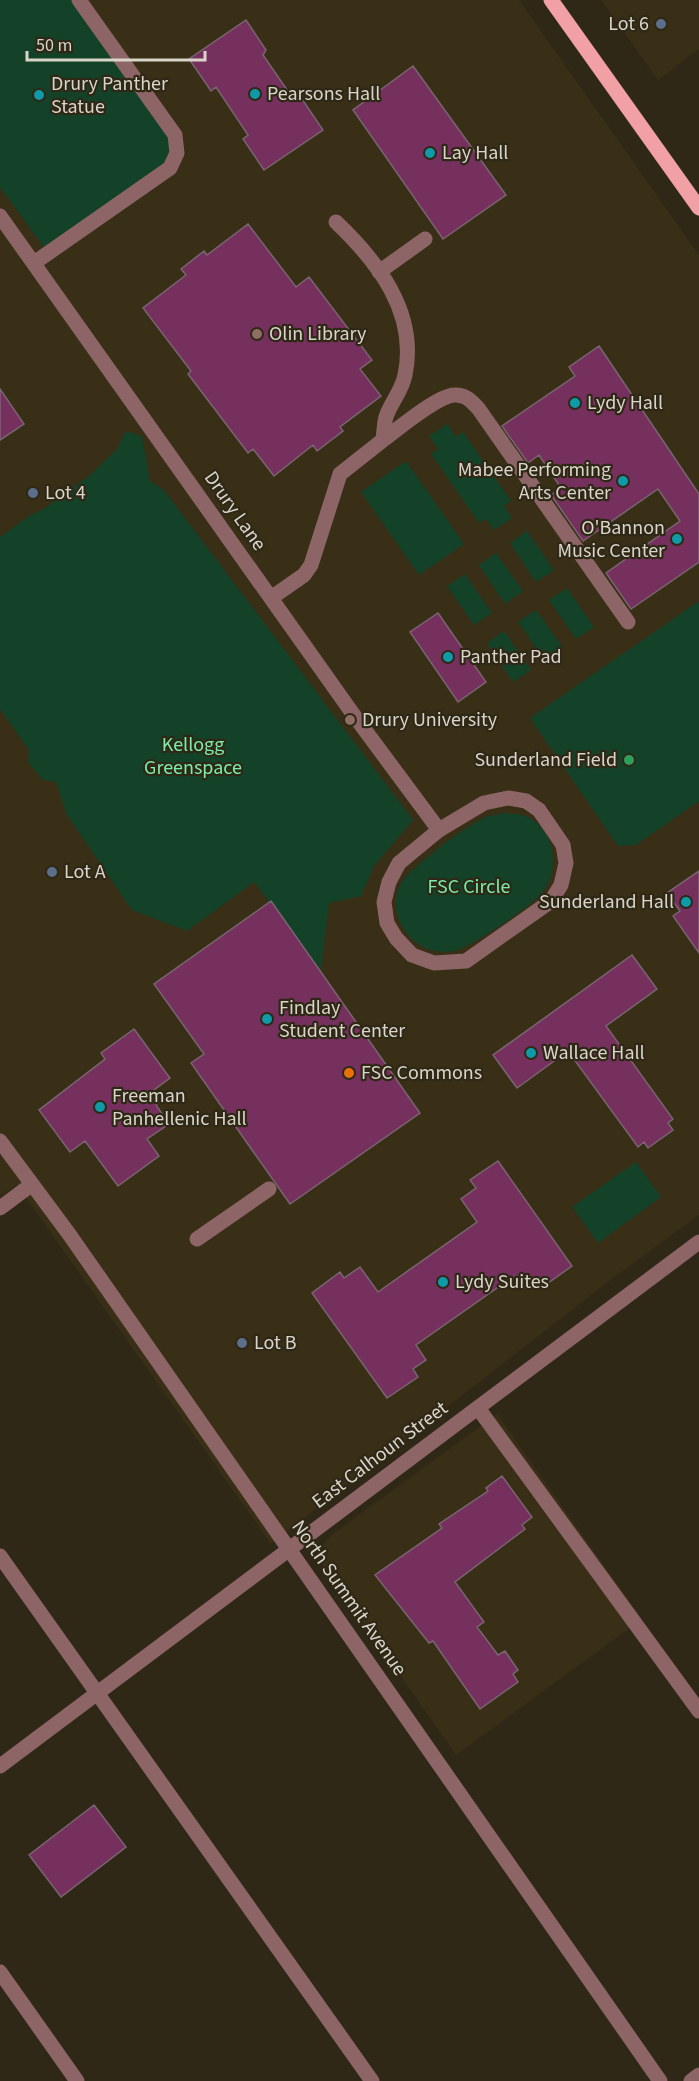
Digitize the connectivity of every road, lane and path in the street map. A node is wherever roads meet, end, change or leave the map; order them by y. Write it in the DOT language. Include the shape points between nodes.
graph roads {
  1 [pos="79,0"];
  2 [pos="551,0"];
  3 [pos="699,208"];
  4 [pos="0,216"];
  5 [pos="336,222"];
  6 [pos="425,239"];
  7 [pos="34,263"];
  8 [pos="379,272"];
  9 [pos="383,440"];
  10 [pos="271,598"];
  11 [pos="628,621"];
  12 [pos="438,830"];
  13 [pos="0,1141"];
  14 [pos="31,1185"];
  15 [pos="269,1189"];
  16 [pos="0,1208"];
  17 [pos="197,1239"];
  18 [pos="699,1242"];
  19 [pos="478,1408"];
  20 [pos="289,1550"];
  21 [pos="0,1556"];
  22 [pos="96,1694"];
  23 [pos="699,1711"];
  24 [pos="0,1766"];
  25 [pos="0,1972"];
  26 [pos="699,2075"];
  27 [pos="77,2081"];
  28 [pos="372,2081"];
  29 [pos="660,2081"];
  30 [pos="691,2081"];
  1 -- 7 [label="street" via="175,135 177,153 170,168"];
  2 -- 3 [label="main road"];
  4 -- 7 [label="street, Drury Lane"];
  5 -- 8 [label="street" via="365,250"];
  6 -- 8 [label="street"];
  7 -- 10 [label="street, Drury Lane"];
  8 -- 9 [label="street" via="408,329 409,350 405,375 387,416"];
  9 -- 10 [label="street" via="340,474 311,565 304,575"];
  9 -- 11 [label="street" via="440,401 453,395 465,396 478,408"];
  10 -- 12 [label="street, Drury Lane"];
  12 -- 12 [label="street" via="399,863 384,902 387,923 412,955 434,963 466,962 551,902 561,885 565,854 539,810 526,801 508,798 484,803"];
  13 -- 14 [label="street, North Summit Avenue"];
  14 -- 16 [label="street"];
  14 -- 20 [label="street, North Summit Avenue"];
  15 -- 17 [label="street"];
  18 -- 19 [label="street, East Calhoun Street"];
  19 -- 20 [label="street, East Calhoun Street"];
  19 -- 23 [label="street"];
  20 -- 22 [label="street, East Calhoun Street"];
  20 -- 29 [label="street, North Summit Avenue"];
  21 -- 22 [label="street"];
  22 -- 24 [label="street, East Calhoun Street"];
  22 -- 28 [label="street"];
  25 -- 27 [label="street"];
  26 -- 30 [label="street"];
}
